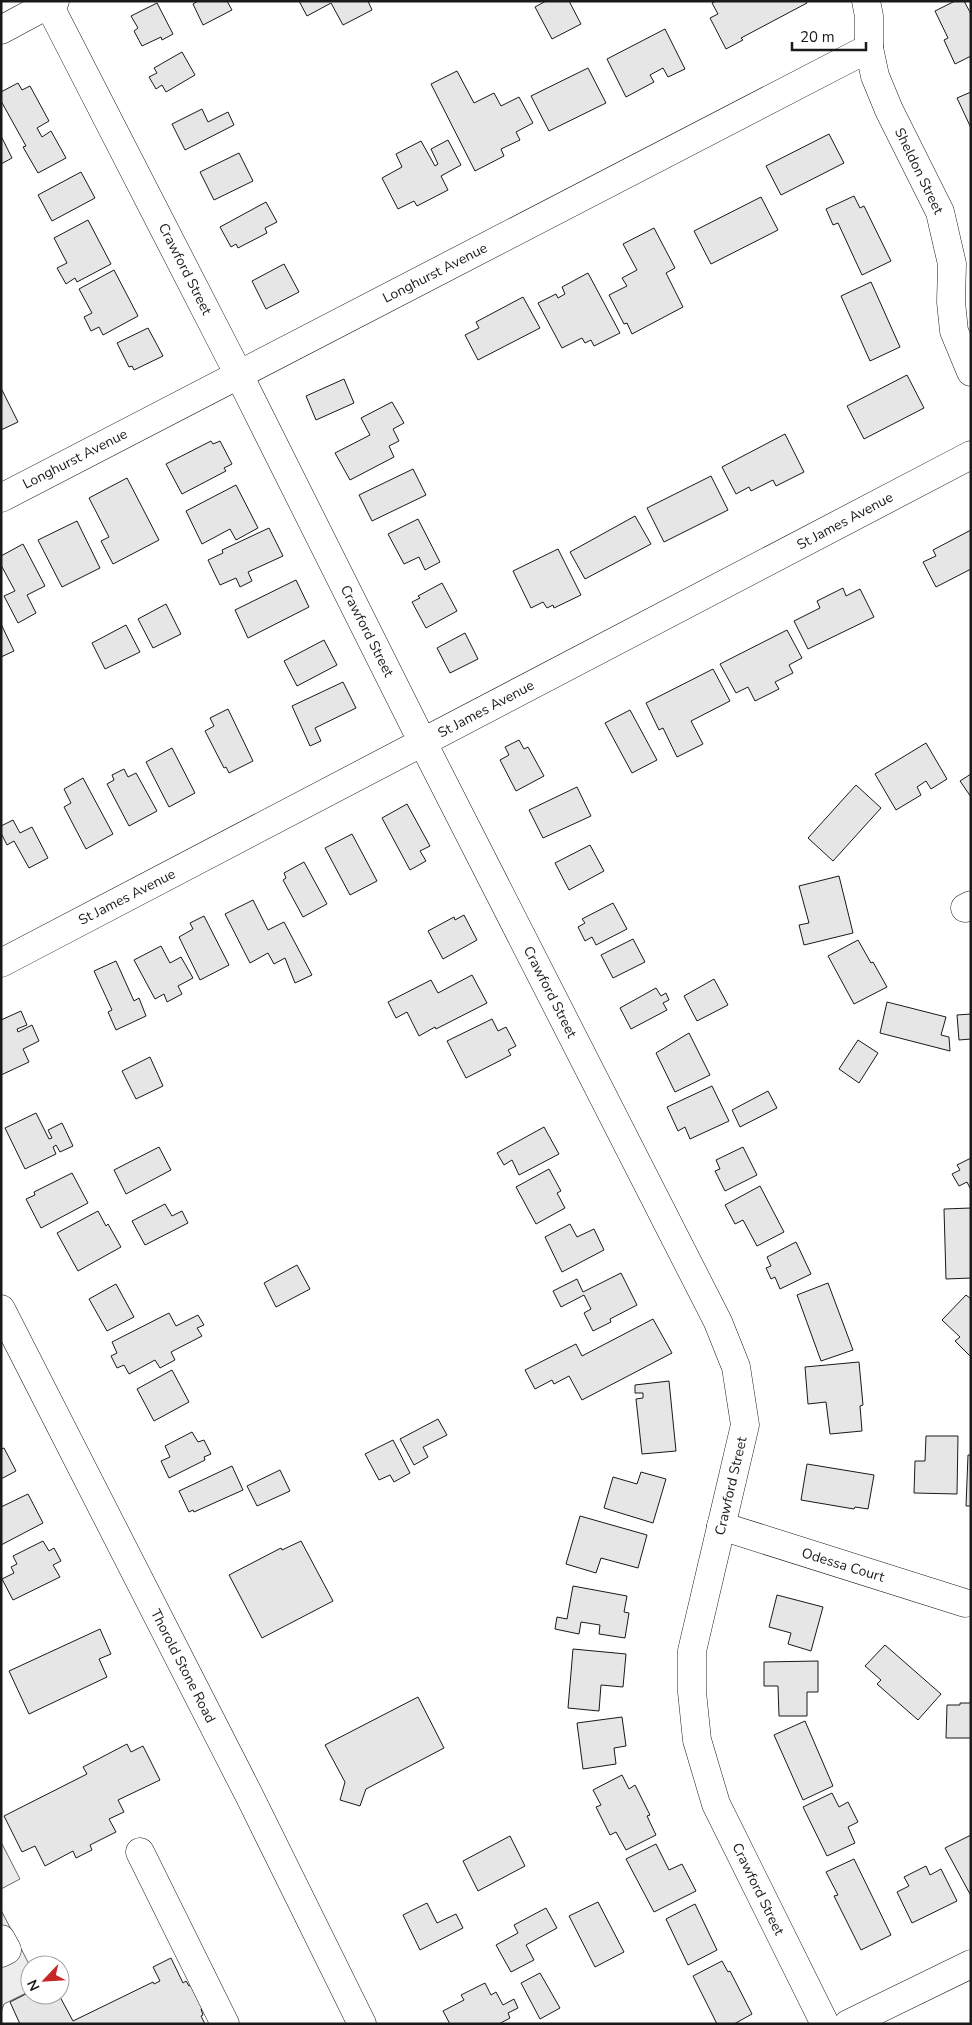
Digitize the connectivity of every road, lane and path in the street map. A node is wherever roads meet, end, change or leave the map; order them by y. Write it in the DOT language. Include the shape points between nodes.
graph roads {
  1 [pos="866,1"];
  2 [pos="51,2"];
  3 [pos="1,30"];
  4 [pos="869,48"];
  5 [pos="971,372"];
  6 [pos="239,375"];
  7 [pos="971,455"];
  8 [pos="1,498"];
  9 [pos="423,742"];
  10 [pos="1,962"];
  11 [pos="1,1309"];
  12 [pos="721,1526"];
  13 [pos="965,1603"];
  14 [pos="140,1852"];
  15 [pos="1,1939"];
  16 [pos="1,1953"];
  17 [pos="971,1964"];
  18 [pos="354,2021"];
  19 [pos="225,2024"];
  20 [pos="825,2024"];
  21 [pos="848,2024"];
  1 -- 4 [label="street, Sheldon Street"];
  2 -- 3 [label="street"];
  2 -- 6 [label="street, Crawford Street"];
  4 -- 5 [label="street, Sheldon Street" via="875,76 889,110 940,212 952,264 954,331"];
  4 -- 6 [label="street, Longhurst Avenue"];
  6 -- 8 [label="street, Longhurst Avenue"];
  6 -- 9 [label="street, Crawford Street"];
  7 -- 9 [label="street, St James Avenue"];
  9 -- 10 [label="street, St James Avenue"];
  9 -- 12 [label="street, Crawford Street" via="718,1322 736,1367 745,1425"];
  11 -- 18 [label="street, Thorold Stone Road" via="250,1797"];
  12 -- 13 [label="street, Odessa Court"];
  12 -- 20 [label="street, Crawford Street" via="692,1651 697,1740 716,1804"];
  14 -- 19 [label="street"];
  15 -- 16 [label="street" via="7,1950"];
  17 -- 21 [label="street"];
}
